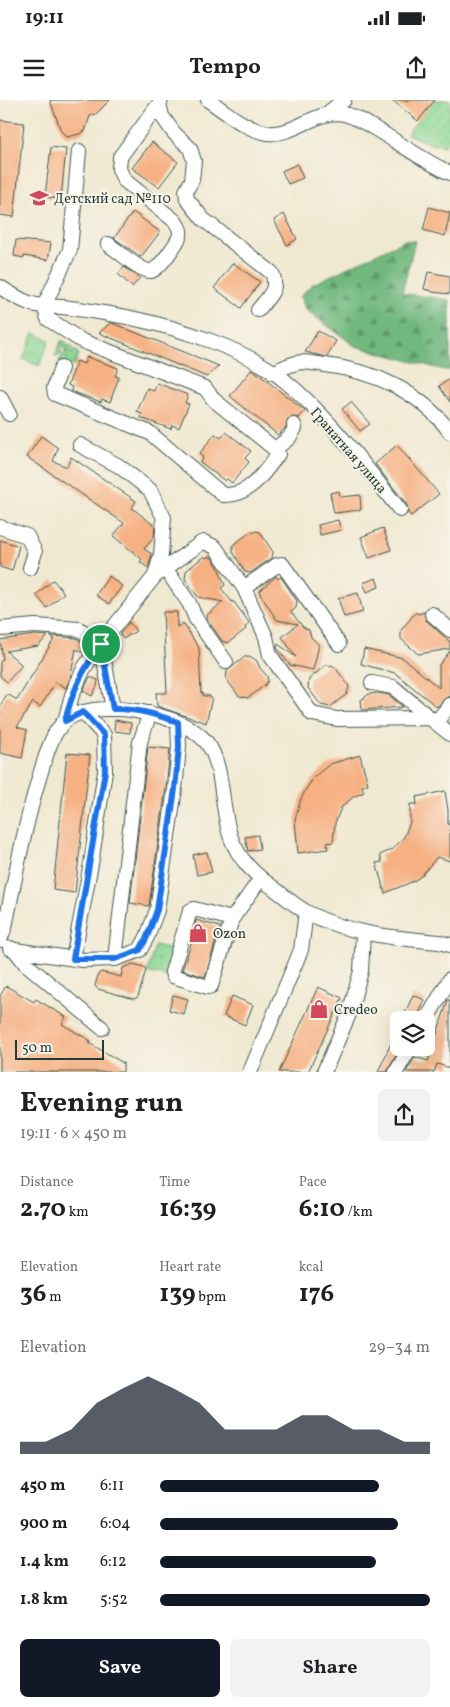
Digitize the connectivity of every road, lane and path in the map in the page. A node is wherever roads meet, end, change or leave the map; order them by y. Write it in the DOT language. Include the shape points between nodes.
graph roads {
  1 [pos="208,100"];
  2 [pos="344,100"];
  3 [pos="160,102"];
  4 [pos="328,113"];
  5 [pos="79,151"];
  6 [pos="450,173"];
  7 [pos="108,244"];
  8 [pos="0,286"];
  9 [pos="44,306"];
  10 [pos="258,310"];
  11 [pos="61,368"];
  12 [pos="273,373"];
  13 [pos="0,397"];
  14 [pos="10,414"];
  15 [pos="294,425"];
  16 [pos="450,432"];
  17 [pos="80,446"];
  18 [pos="275,449"];
  19 [pos="400,510"];
  20 [pos="0,527"];
  21 [pos="30,568"];
  22 [pos="160,572"];
  23 [pos="244,588"];
  24 [pos="432,614"];
  25 [pos="0,629"];
  26 [pos="450,630"];
  27 [pos="101,644"];
  28 [pos="339,644"];
  29 [pos="226,662"];
  30 [pos="372,683"];
  31 [pos="450,705"];
  32 [pos="113,709"];
  33 [pos="83,712"];
  34 [pos="150,713"];
  35 [pos="433,720"];
  36 [pos="65,721"];
  37 [pos="178,722"];
  38 [pos="450,734"];
  39 [pos="261,878"];
  40 [pos="306,912"];
  41 [pos="232,919"];
  42 [pos="363,933"];
  43 [pos="0,940"];
  44 [pos="450,945"];
  45 [pos="0,946"];
  46 [pos="15,950"];
  47 [pos="73,959"];
  48 [pos="115,959"];
  49 [pos="450,979"];
  50 [pos="431,1011"];
  51 [pos="102,1028"];
  52 [pos="405,1056"];
  53 [pos="250,1072"];
  54 [pos="324,1072"];
  55 [pos="396,1072"];
  1 -- 4 [label="street" via="253,129 269,133 287,130"];
  2 -- 4 [label="street"];
  3 -- 7 [label="street" via="120,157 119,169 124,180 175,221 180,229 179,238 157,270 150,272"];
  3 -- 10 [label="street" via="162,116 190,148 194,161 187,199 203,219 272,273 276,281 273,292"];
  4 -- 6 [label="street" via="346,114 361,120"];
  5 -- 9 [label="street" via="70,250"];
  8 -- 9 [label="street, Гранатная улица" via="14,296"];
  9 -- 12 [label="street, Гранатная улица" via="102,311 178,330 253,360"];
  9 -- 18 [label="street" via="48,318 82,340 205,388 214,400"];
  11 -- 18 [label="street" via="54,394 150,433 223,495 250,488 278,454"];
  12 -- 16 [label="street" via="301,362 374,376 424,404"];
  12 -- 19 [label="street, Гранатная улица" via="320,413"];
  13 -- 14 [label="street"];
  15 -- 18 [label="street" via="294,433"];
  17 -- 22 [label="street" via="119,466 150,490 164,518"];
  20 -- 21 [label="street" via="27,536 35,552"];
  22 -- 23 [label="street" via="201,543 208,543"];
  22 -- 27 [label="street"];
  22 -- 29 [label="street" via="189,602 196,620"];
  23 -- 28 [label="street" via="282,564"];
  23 -- 35 [label="street" via="266,636 270,655 312,714 336,719"];
  24 -- 26 [label="street"];
  25 -- 27 [label="street" via="35,626 79,629"];
  27 -- 32 [label="street"];
  27 -- 36 [label="street" via="84,668"];
  30 -- 35 [label="street" via="393,687"];
  31 -- 35 [label="street"];
  32 -- 33 [label="street"];
  32 -- 34 [label="street"];
  33 -- 36 [label="street"];
  33 -- 47 [label="street" via="104,735 105,771"];
  34 -- 37 [label="street"];
  34 -- 48 [label="street" via="140,742"];
  35 -- 38 [label="street"];
  36 -- 43 [label="street" via="52,738 36,786"];
  37 -- 39 [label="street" via="208,743 215,759 230,837 238,855"];
  37 -- 48 [label="street" via="175,789 157,910 140,950"];
  39 -- 40 [label="street"];
  39 -- 41 [label="street"];
  40 -- 42 [label="street"];
  40 -- 53 [label="street" via="301,950"];
  41 -- 41 [label="street" via="210,987 173,976 191,909"];
  42 -- 44 [label="street"];
  42 -- 54 [label="street" via="361,971 349,1014"];
  45 -- 46 [label="street"];
  46 -- 47 [label="street"];
  46 -- 51 [label="street" via="25,963"];
  47 -- 48 [label="street"];
  49 -- 50 [label="street"];
  52 -- 55 [label="street"];
}
